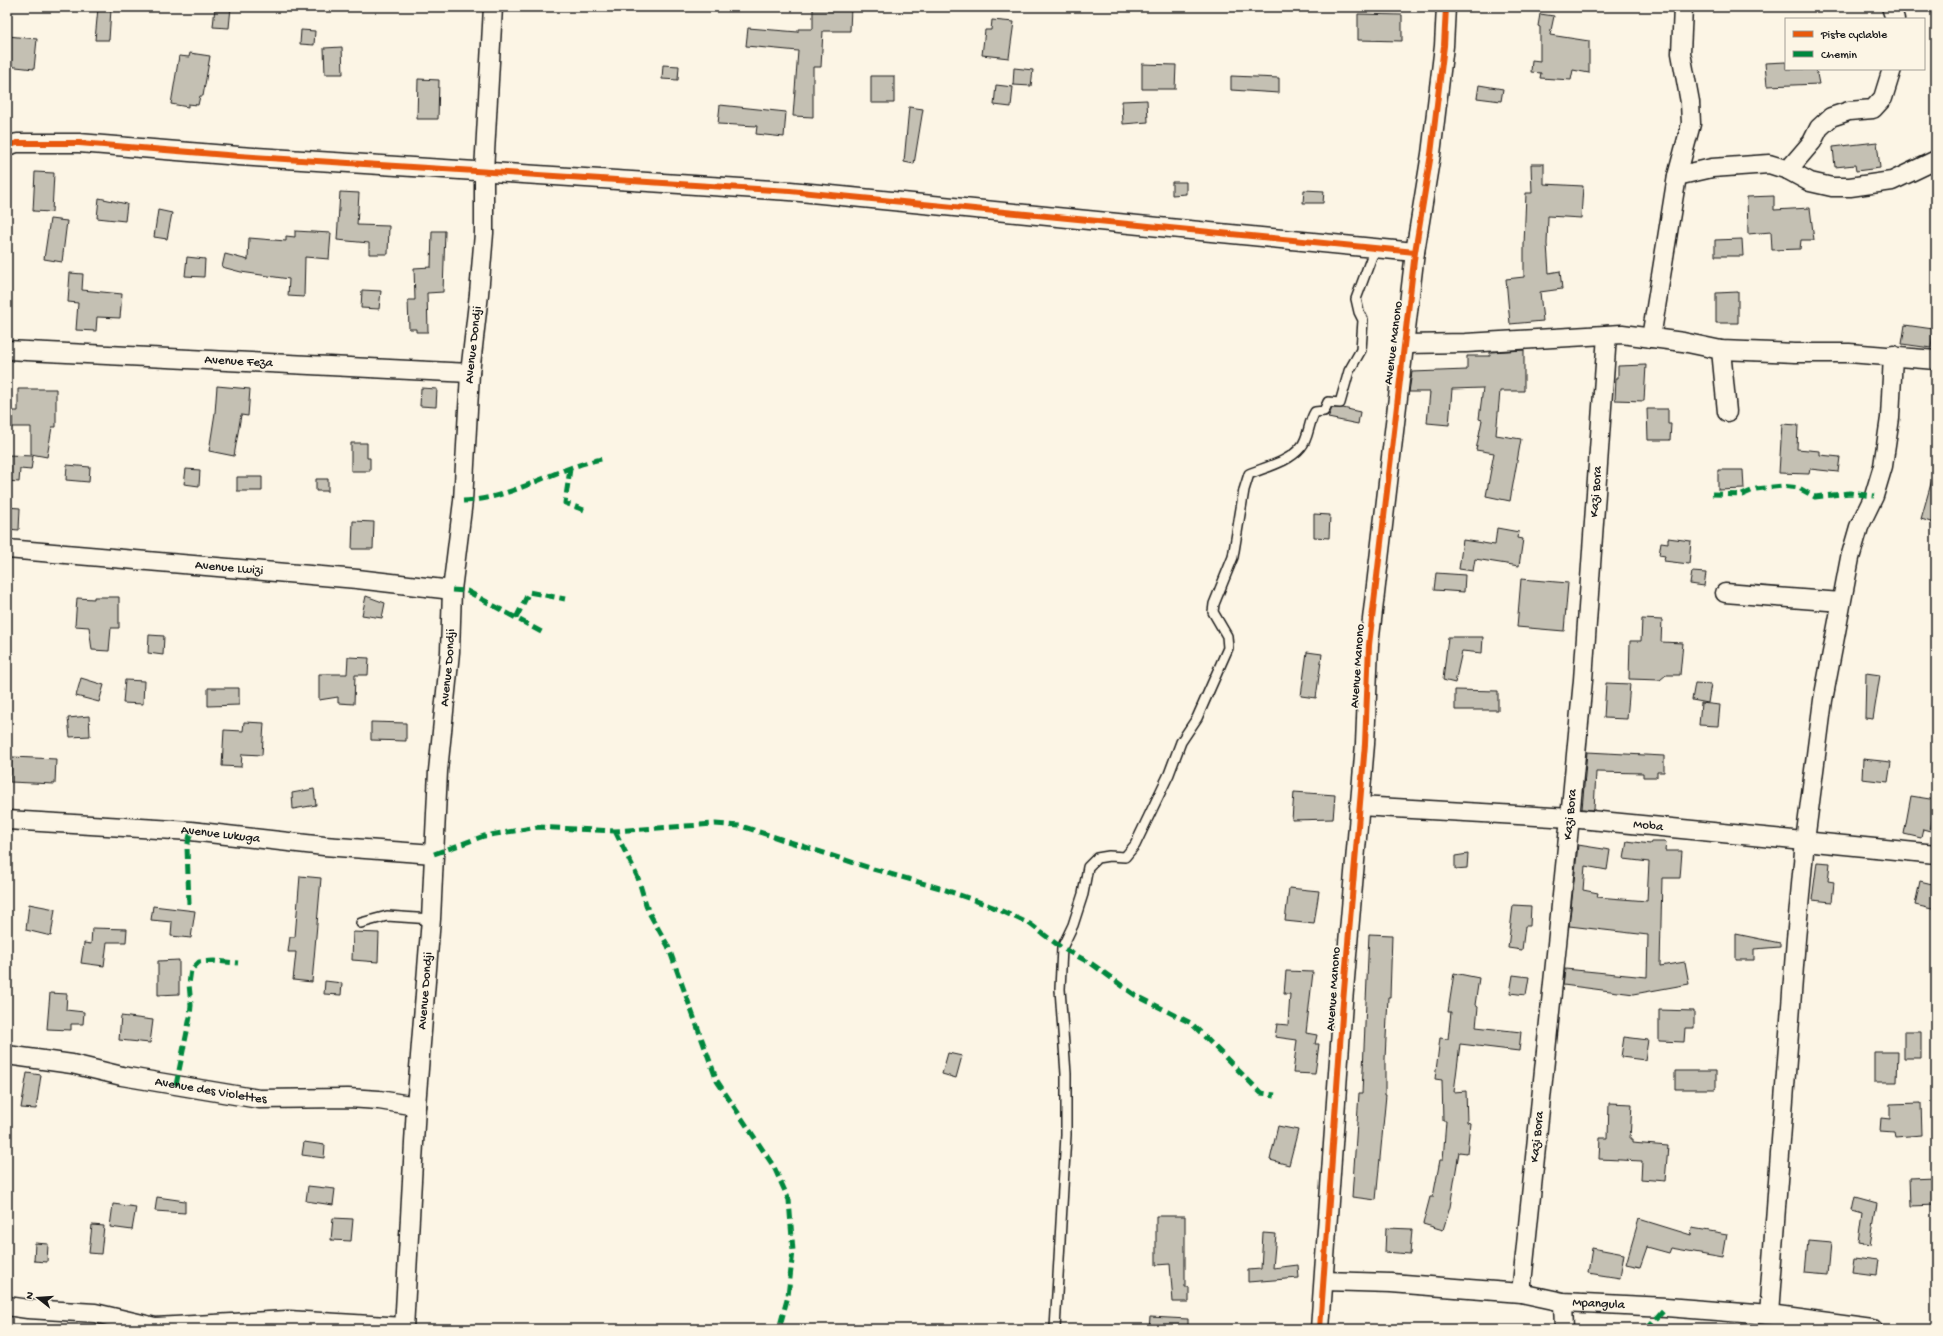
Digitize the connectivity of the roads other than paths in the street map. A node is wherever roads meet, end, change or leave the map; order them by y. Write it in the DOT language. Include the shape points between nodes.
graph roads {
  1 [pos="493,7"];
  2 [pos="1446,7"];
  3 [pos="1683,7"];
  4 [pos="1891,7"];
  5 [pos="1895,18"];
  6 [pos="1892,70"];
  7 [pos="10,143"];
  8 [pos="1936,160"];
  9 [pos="1788,170"];
  10 [pos="484,171"];
  11 [pos="1676,176"];
  12 [pos="1375,248"];
  13 [pos="1415,252"];
  14 [pos="1606,335"];
  15 [pos="1651,338"];
  16 [pos="1405,344"];
  17 [pos="7,350"];
  18 [pos="1721,350"];
  19 [pos="1893,355"];
  20 [pos="1936,360"];
  21 [pos="470,373"];
  22 [pos="1727,412"];
  23 [pos="7,549"];
  24 [pos="452,590"];
  25 [pos="1725,593"];
  26 [pos="1841,602"];
  27 [pos="1359,806"];
  28 [pos="1570,818"];
  29 [pos="7,820"];
  30 [pos="1805,841"];
  31 [pos="434,854"];
  32 [pos="1936,854"];
  33 [pos="431,920"];
  34 [pos="361,923"];
  35 [pos="7,1055"];
  36 [pos="416,1106"];
  37 [pos="1324,1281"];
  38 [pos="1521,1293"];
  39 [pos="1563,1302"];
  40 [pos="7,1306"];
  41 [pos="1768,1315"];
  42 [pos="404,1328"];
  43 [pos="1055,1329"];
  44 [pos="1320,1329"];
  45 [pos="1564,1329"];
  46 [pos="1873,1329"];
  1 -- 10 [label="street, Avenue Dondji"];
  2 -- 13 [label="street, Avenue Manono" via="1431,154"];
  3 -- 11 [label="street" via="1681,52 1690,102 1691,124"];
  4 -- 5 [label="street"];
  6 -- 9 [label="street" via="1883,98 1873,109 1849,111 1831,117 1819,128 1804,152"];
  7 -- 10 [label="street" via="79,143"];
  8 -- 9 [label="street" via="1892,181 1850,187 1832,187 1810,182"];
  9 -- 11 [label="street" via="1769,164 1712,168"];
  10 -- 12 [label="street" via="790,191"];
  10 -- 21 [label="street, Avenue Dondji" via="483,248"];
  11 -- 15 [label="street"];
  12 -- 13 [label="street"];
  12 -- 43 [label="lane" via="1356,299 1363,320 1361,350 1350,371 1340,403 1328,402 1324,411 1315,412 1302,447 1284,460 1249,474 1233,557 1213,612 1227,636 1228,648 1197,718 1181,742 1169,774 1135,845 1125,857 1097,858 1088,867 1073,925 1062,948 1060,988 1066,1074 1066,1135"];
  13 -- 16 [label="street, Avenue Manono"];
  14 -- 15 [label="street" via="1622,334"];
  14 -- 16 [label="street"];
  14 -- 28 [label="street, Kazi Bora"];
  15 -- 18 [label="street"];
  16 -- 27 [label="street, Avenue Manono" via="1369,645 1365,744"];
  17 -- 21 [label="street, Avenue Feza"];
  18 -- 19 [label="street"];
  18 -- 22 [label="street"];
  19 -- 20 [label="street"];
  19 -- 26 [label="street" via="1890,418 1883,466 1874,496 1859,526"];
  21 -- 24 [label="street, Avenue Dondji" via="463,501"];
  23 -- 24 [label="street, Avenue Lwizi" via="357,579"];
  24 -- 31 [label="street, Avenue Dondji" via="450,652 438,771"];
  25 -- 26 [label="street"];
  26 -- 30 [label="street" via="1823,700"];
  27 -- 28 [label="street, Moba"];
  27 -- 37 [label="street, Avenue Manono"];
  28 -- 30 [label="street, Moba"];
  28 -- 38 [label="street, Kazi Bora"];
  29 -- 31 [label="street, Avenue Lukuga" via="191,831 324,846"];
  30 -- 32 [label="street, Moba"];
  30 -- 41 [label="street"];
  31 -- 33 [label="street, Avenue Dondji"];
  33 -- 34 [label="lane" via="387,916"];
  33 -- 36 [label="street, Avenue Dondji"];
  35 -- 36 [label="street, Avenue des Violettes" via="72,1064 122,1076 259,1099 348,1098"];
  36 -- 42 [label="street, Avenue Dondji"];
  37 -- 38 [label="street, Mpangula" via="1391,1282"];
  37 -- 44 [label="street, Avenue Manono"];
  38 -- 39 [label="street, Mpangula"];
  39 -- 41 [label="street, Mpangula"];
  39 -- 45 [label="street"];
  40 -- 42 [label="street" via="106,1314 155,1327 288,1320"];
  41 -- 46 [label="street, Mpangula"];
}
